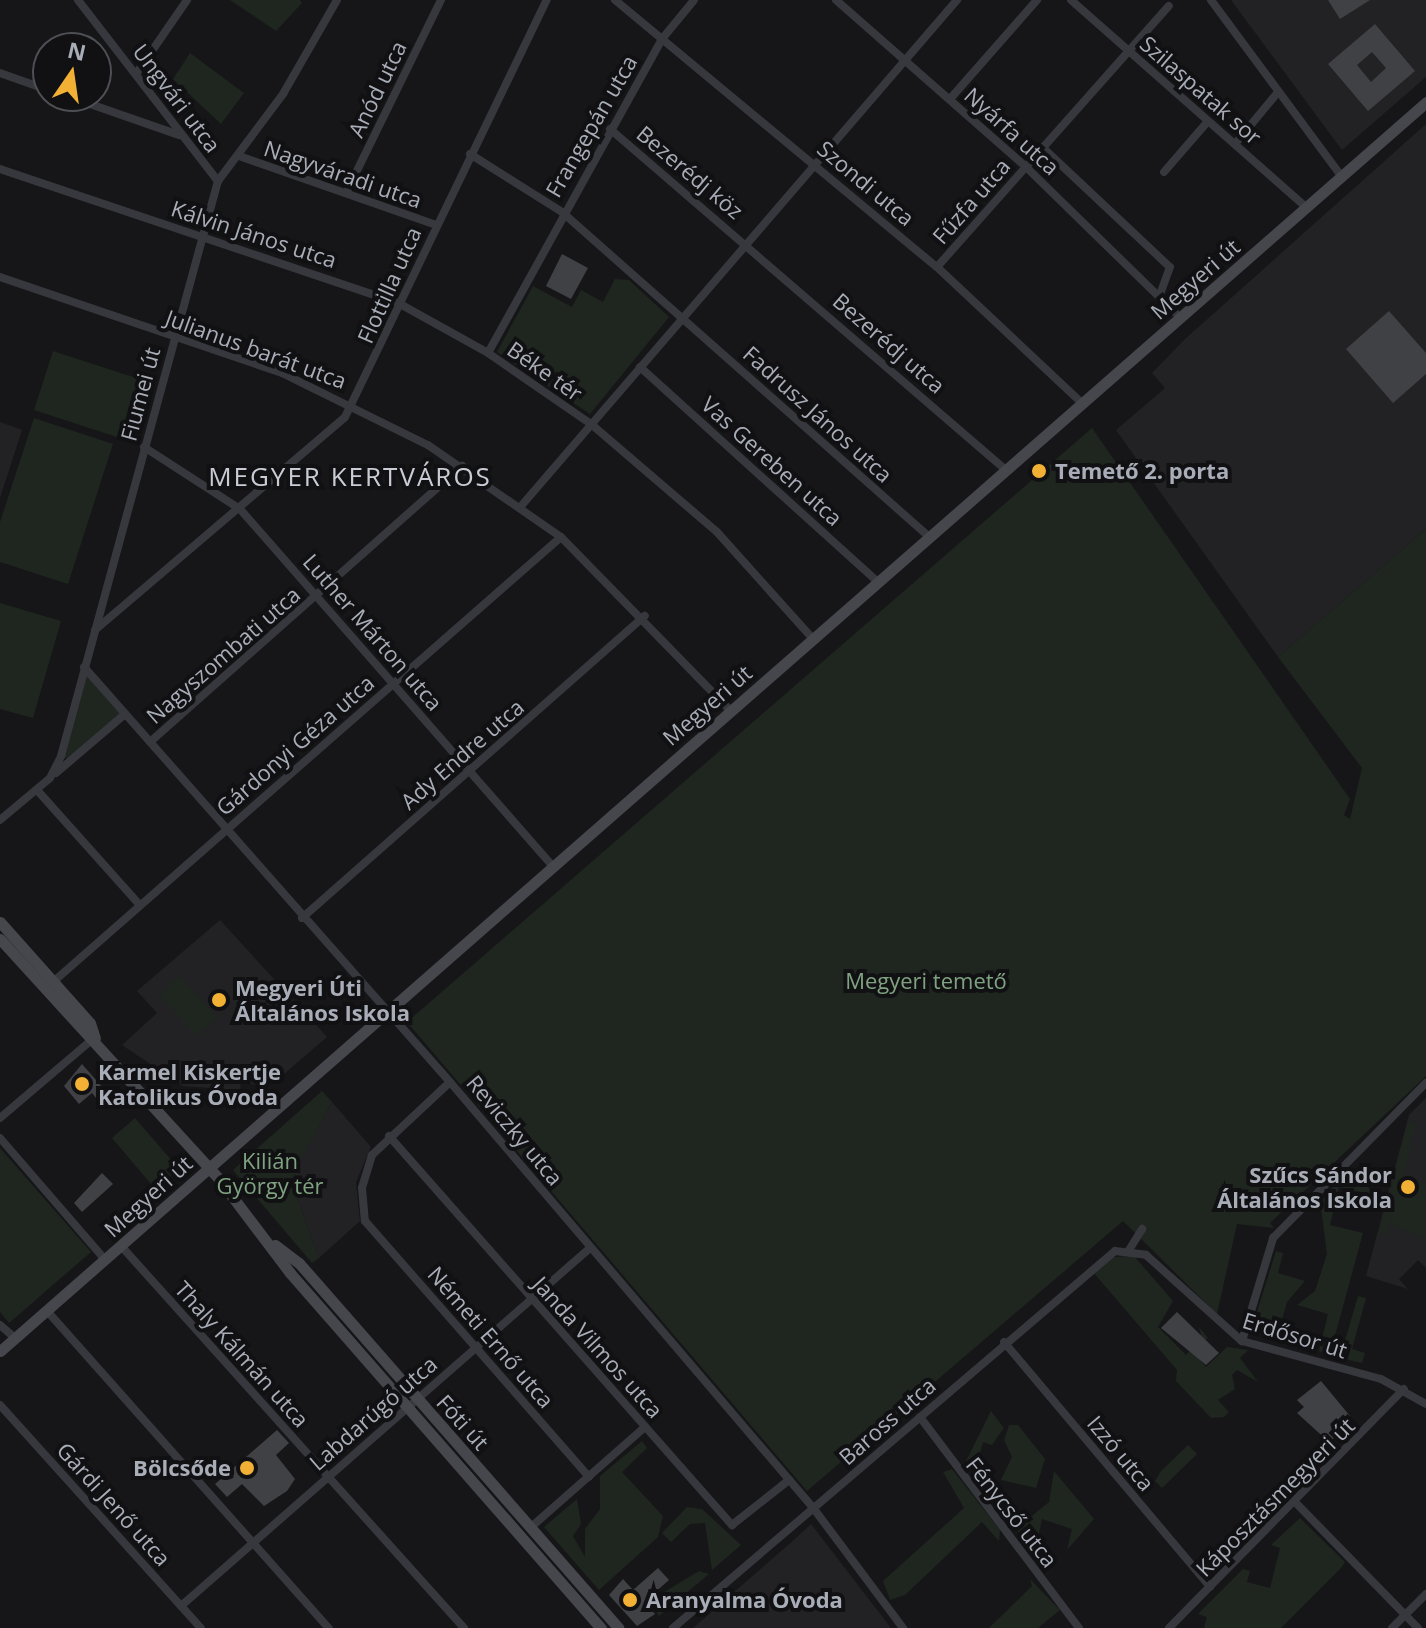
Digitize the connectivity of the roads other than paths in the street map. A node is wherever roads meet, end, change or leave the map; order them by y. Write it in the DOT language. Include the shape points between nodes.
graph roads {
  1 [pos="78,0"];
  2 [pos="187,0"];
  3 [pos="337,0"];
  4 [pos="441,0"];
  5 [pos="547,0"];
  6 [pos="615,0"];
  7 [pos="694,0"];
  8 [pos="836,0"];
  9 [pos="957,0"];
  10 [pos="1037,0"];
  11 [pos="1071,0"];
  12 [pos="1211,0"];
  13 [pos="1169,6"];
  14 [pos="662,39"];
  15 [pos="1129,51"];
  16 [pos="905,60"];
  17 [pos="0,73"];
  18 [pos="136,74"];
  19 [pos="32,84"];
  20 [pos="1278,92"];
  21 [pos="950,99"];
  22 [pos="1426,102"];
  23 [pos="112,112"];
  24 [pos="1208,121"];
  25 [pos="610,129"];
  26 [pos="180,135"];
  27 [pos="1235,144"];
  28 [pos="1042,147"];
  29 [pos="470,154"];
  30 [pos="239,156"];
  31 [pos="815,164"];
  32 [pos="1025,166"];
  33 [pos="0,169"];
  34 [pos="1164,172"];
  35 [pos="1342,177"];
  36 [pos="218,181"];
  37 [pos="346,193"];
  38 [pos="1307,208"];
  39 [pos="562,212"];
  40 [pos="436,225"];
  41 [pos="201,236"];
  42 [pos="747,243"];
  43 [pos="937,267"];
  44 [pos="528,276"];
  45 [pos="0,277"];
  46 [pos="1160,294"];
  47 [pos="400,304"];
  48 [pos="683,318"];
  49 [pos="1181,318"];
  50 [pos="173,338"];
  51 [pos="488,353"];
  52 [pos="640,367"];
  53 [pos="353,404"];
  54 [pos="1083,404"];
  55 [pos="591,424"];
  56 [pos="144,447"];
  57 [pos="462,466"];
  58 [pos="1007,471"];
  59 [pos="522,505"];
  60 [pos="240,509"];
  61 [pos="561,537"];
  62 [pos="930,538"];
  63 [pos="879,583"];
  64 [pos="319,597"];
  65 [pos="645,616"];
  66 [pos="94,631"];
  67 [pos="814,640"];
  68 [pos="84,667"];
  69 [pos="395,683"];
  70 [pos="731,711"];
  71 [pos="125,714"];
  72 [pos="150,742"];
  73 [pos="470,771"];
  74 [pos="50,778"];
  75 [pos="37,790"];
  76 [pos="0,820"];
  77 [pos="225,830"];
  78 [pos="552,865"];
  79 [pos="140,905"];
  80 [pos="302,918"];
  81 [pos="0,922"];
  82 [pos="0,939"];
  83 [pos="53,982"];
  84 [pos="387,1010"];
  85 [pos="95,1038"];
  86 [pos="450,1082"];
  87 [pos="1426,1083"];
  88 [pos="0,1118"];
  89 [pos="389,1136"];
  90 [pos="0,1138"];
  91 [pos="209,1168"];
  92 [pos="1142,1229"];
  93 [pos="275,1245"];
  94 [pos="122,1247"];
  95 [pos="590,1248"];
  96 [pos="1129,1250"];
  97 [pos="106,1261"];
  98 [pos="531,1299"];
  99 [pos="48,1312"];
  100 [pos="0,1325"];
  101 [pos="15,1338"];
  102 [pos="1242,1341"];
  103 [pos="1004,1342"];
  104 [pos="476,1347"];
  105 [pos="0,1351"];
  106 [pos="1404,1389"];
  107 [pos="416,1400"];
  108 [pos="1426,1404"];
  109 [pos="0,1405"];
  110 [pos="406,1409"];
  111 [pos="920,1417"];
  112 [pos="645,1427"];
  113 [pos="327,1476"];
  114 [pos="589,1477"];
  115 [pos="789,1480"];
  116 [pos="1295,1502"];
  117 [pos="814,1509"];
  118 [pos="530,1528"];
  119 [pos="253,1543"];
  120 [pos="1210,1587"];
  121 [pos="1426,1594"];
  122 [pos="181,1606"];
  123 [pos="1405,1615"];
  124 [pos="201,1628"];
  125 [pos="329,1628"];
  126 [pos="464,1628"];
  127 [pos="601,1628"];
  128 [pos="619,1628"];
  129 [pos="673,1628"];
  130 [pos="903,1628"];
  131 [pos="1079,1628"];
  132 [pos="1169,1628"];
  133 [pos="1392,1628"];
  134 [pos="1418,1628"];
  1 -- 18 [label="street, Ungvári utca"];
  2 -- 18 [label="street"];
  3 -- 30 [label="street, Fiumei út"];
  4 -- 37 [label="street, Anód utca"];
  5 -- 29 [label="street, Flottilla utca"];
  6 -- 14 [label="street, Szondi utca"];
  7 -- 14 [label="street, Frangepán utca"];
  8 -- 16 [label="street, Nyárfa utca"];
  9 -- 16 [label="street, Béke tér"];
  10 -- 21 [label="street"];
  11 -- 15 [label="street, Szilaspatak sor"];
  12 -- 20 [label="street, Szilaspatak sor"];
  13 -- 15 [label="street, Fűzfa utca"];
  14 -- 25 [label="street, Frangepán utca"];
  14 -- 31 [label="street, Szondi utca"];
  15 -- 24 [label="street, Szilaspatak sor"];
  15 -- 28 [label="street, Fűzfa utca"];
  16 -- 21 [label="street, Nyárfa utca"];
  16 -- 31 [label="street, Béke tér"];
  17 -- 19 [label="street"];
  18 -- 26 [label="street, Ungvári utca"];
  20 -- 27 [label="street"];
  20 -- 35 [label="street, Szilaspatak sor"];
  21 -- 32 [label="street, Nyárfa utca"];
  22 -- 35 [label="main road, Megyeri út"];
  23 -- 26 [label="street"];
  24 -- 27 [label="street, Szilaspatak sor"];
  24 -- 34 [label="street"];
  25 -- 39 [label="street, Frangepán utca"];
  25 -- 42 [label="street, Bezerédj köz"];
  26 -- 36 [label="street, Ungvári utca"];
  27 -- 38 [label="street, Szilaspatak sor"];
  28 -- 32 [label="street, Fűzfa utca"];
  28 -- 46 [label="street, Nyárfa utca" via="1170,267"];
  29 -- 39 [label="street"];
  29 -- 40 [label="street, Flottilla utca"];
  30 -- 36 [label="street, Fiumei út"];
  30 -- 37 [label="street, Nagyváradi utca"];
  31 -- 42 [label="street, Béke tér"];
  31 -- 43 [label="street, Szondi utca"];
  32 -- 43 [label="street, Fűzfa utca"];
  32 -- 46 [label="street, Nyárfa utca"];
  33 -- 41 [label="street, Kálvin János utca"];
  35 -- 38 [label="main road, Megyeri út"];
  36 -- 41 [label="street, Fiumei út"];
  37 -- 40 [label="street, Nagyváradi utca"];
  38 -- 49 [label="main road, Megyeri út"];
  39 -- 44 [label="street, Frangepán utca"];
  39 -- 48 [label="street"];
  40 -- 47 [label="street, Flottilla utca"];
  41 -- 47 [label="street, Kálvin János utca"];
  41 -- 50 [label="street, Fiumei út"];
  42 -- 48 [label="street, Béke tér"];
  42 -- 58 [label="street, Bezerédj utca"];
  43 -- 54 [label="street, Szondi utca"];
  44 -- 51 [label="street, Béke tér"];
  45 -- 50 [label="street, Julianus barát utca"];
  46 -- 49 [label="street, Nyárfa utca"];
  47 -- 51 [label="street, Kálvin János utca"];
  47 -- 53 [label="street, Flottilla utca"];
  48 -- 52 [label="street, Béke tér"];
  48 -- 62 [label="street, Fadrusz János utca"];
  49 -- 54 [label="main road, Megyeri út"];
  50 -- 53 [label="street, Julianus barát utca"];
  50 -- 56 [label="street, Fiumei út"];
  51 -- 55 [label="street, Béke tér"];
  52 -- 55 [label="street, Béke tér"];
  52 -- 63 [label="street, Vas Gereben utca"];
  53 -- 57 [label="street, Julianus barát utca"];
  53 -- 60 [label="street, Flottilla utca"];
  54 -- 58 [label="main road, Megyeri út"];
  55 -- 59 [label="street"];
  55 -- 67 [label="street" via="717,532"];
  56 -- 60 [label="street, Luther Márton utca"];
  56 -- 66 [label="street, Fiumei út"];
  57 -- 59 [label="street, Julianus barát utca"];
  57 -- 64 [label="street, Nagyszombati utca"];
  58 -- 62 [label="main road, Megyeri út"];
  59 -- 61 [label="street, Julianus barát utca"];
  60 -- 64 [label="street, Luther Márton utca"];
  60 -- 66 [label="street, Flottilla utca"];
  61 -- 65 [label="street, Julianus barát utca"];
  61 -- 69 [label="street, Gárdonyi Géza utca"];
  62 -- 63 [label="main road, Megyeri út"];
  63 -- 67 [label="main road, Megyeri út"];
  64 -- 69 [label="street, Luther Márton utca"];
  64 -- 72 [label="street, Nagyszombati utca"];
  65 -- 70 [label="street, Julianus barát utca"];
  65 -- 73 [label="street, Ady Endre utca"];
  66 -- 68 [label="street, Fiumei út"];
  67 -- 70 [label="main road, Megyeri út"];
  68 -- 71 [label="street, Reviczky utca"];
  68 -- 74 [label="street, Fiumei út"];
  69 -- 73 [label="street, Luther Márton utca"];
  69 -- 77 [label="street, Gárdonyi Géza utca"];
  70 -- 78 [label="main road, Megyeri út"];
  71 -- 72 [label="street, Reviczky utca"];
  71 -- 74 [label="street"];
  72 -- 77 [label="street, Reviczky utca"];
  73 -- 78 [label="street, Luther Márton utca"];
  73 -- 80 [label="street, Ady Endre utca"];
  74 -- 75 [label="street"];
  75 -- 76 [label="street"];
  75 -- 79 [label="street"];
  77 -- 79 [label="street, Gárdonyi Géza utca"];
  77 -- 80 [label="street, Reviczky utca"];
  78 -- 84 [label="main road, Megyeri út"];
  79 -- 83 [label="street, Gárdonyi Géza utca"];
  80 -- 84 [label="street, Reviczky utca"];
  81 -- 83 [label="main road, Fóti út"];
  82 -- 85 [label="main road, Fóti út"];
  83 -- 85 [label="main road, Fóti út"];
  84 -- 86 [label="street, Reviczky utca"];
  84 -- 91 [label="main road, Megyeri út"];
  85 -- 88 [label="street"];
  85 -- 91 [label="main road, Fóti út"];
  86 -- 89 [label="street"];
  86 -- 95 [label="street, Reviczky utca"];
  87 -- 102 [label="street" via="1273,1238"];
  89 -- 98 [label="street, Janda Vilmos utca"];
  89 -- 104 [label="street, Németi Ernő utca" via="364,1177 365,1221"];
  90 -- 97 [label="street"];
  91 -- 93 [label="main road, Fóti út"];
  91 -- 94 [label="main road, Megyeri út"];
  92 -- 96 [label="street"];
  93 -- 107 [label="main road, Fóti út" via="299,1263"];
  93 -- 110 [label="main road, Fóti út"];
  94 -- 97 [label="main road, Megyeri út"];
  94 -- 113 [label="street, Thaly Kálmán utca"];
  95 -- 98 [label="street, Labdarúgó utca"];
  95 -- 115 [label="street, Reviczky utca"];
  96 -- 102 [label="street, Erdősor út" via="1146,1255"];
  96 -- 103 [label="street, Baross utca" via="1104,1258"];
  97 -- 99 [label="main road, Megyeri út"];
  98 -- 104 [label="street, Labdarúgó utca"];
  98 -- 112 [label="street, Janda Vilmos utca"];
  99 -- 101 [label="main road, Megyeri út"];
  99 -- 119 [label="street"];
  100 -- 101 [label="street"];
  101 -- 105 [label="main road, Megyeri út"];
  102 -- 106 [label="street, Erdősor út"];
  103 -- 111 [label="street, Baross utca"];
  103 -- 120 [label="street, Izzó utca"];
  104 -- 107 [label="street, Labdarúgó utca"];
  104 -- 114 [label="street, Németi Ernő utca"];
  106 -- 108 [label="street, Erdősor út"];
  106 -- 116 [label="street, Káposztásmegyeri út"];
  107 -- 110 [label="street, Labdarúgó utca"];
  107 -- 118 [label="main road, Fóti út"];
  109 -- 122 [label="street, Gárdi Jenő utca"];
  110 -- 113 [label="street, Labdarúgó utca"];
  110 -- 127 [label="main road, Fóti út"];
  111 -- 117 [label="street, Baross utca"];
  111 -- 131 [label="street, Fénycső utca"];
  112 -- 114 [label="street"];
  112 -- 115 [label="street, Janda Vilmos utca" via="735,1527"];
  113 -- 119 [label="street, Labdarúgó utca"];
  113 -- 126 [label="street, Thaly Kálmán utca"];
  114 -- 118 [label="street"];
  115 -- 117 [label="street, Reviczky utca"];
  116 -- 120 [label="street, Káposztásmegyeri út"];
  116 -- 123 [label="street"];
  117 -- 129 [label="street, Baross utca"];
  117 -- 130 [label="street, Reviczky utca"];
  118 -- 128 [label="main road, Fóti út"];
  119 -- 122 [label="street, Labdarúgó utca"];
  119 -- 125 [label="street"];
  120 -- 132 [label="street, Káposztásmegyeri út"];
  121 -- 123 [label="street"];
  122 -- 124 [label="street, Gárdi Jenő utca"];
  123 -- 133 [label="street"];
  123 -- 134 [label="street"];
}
